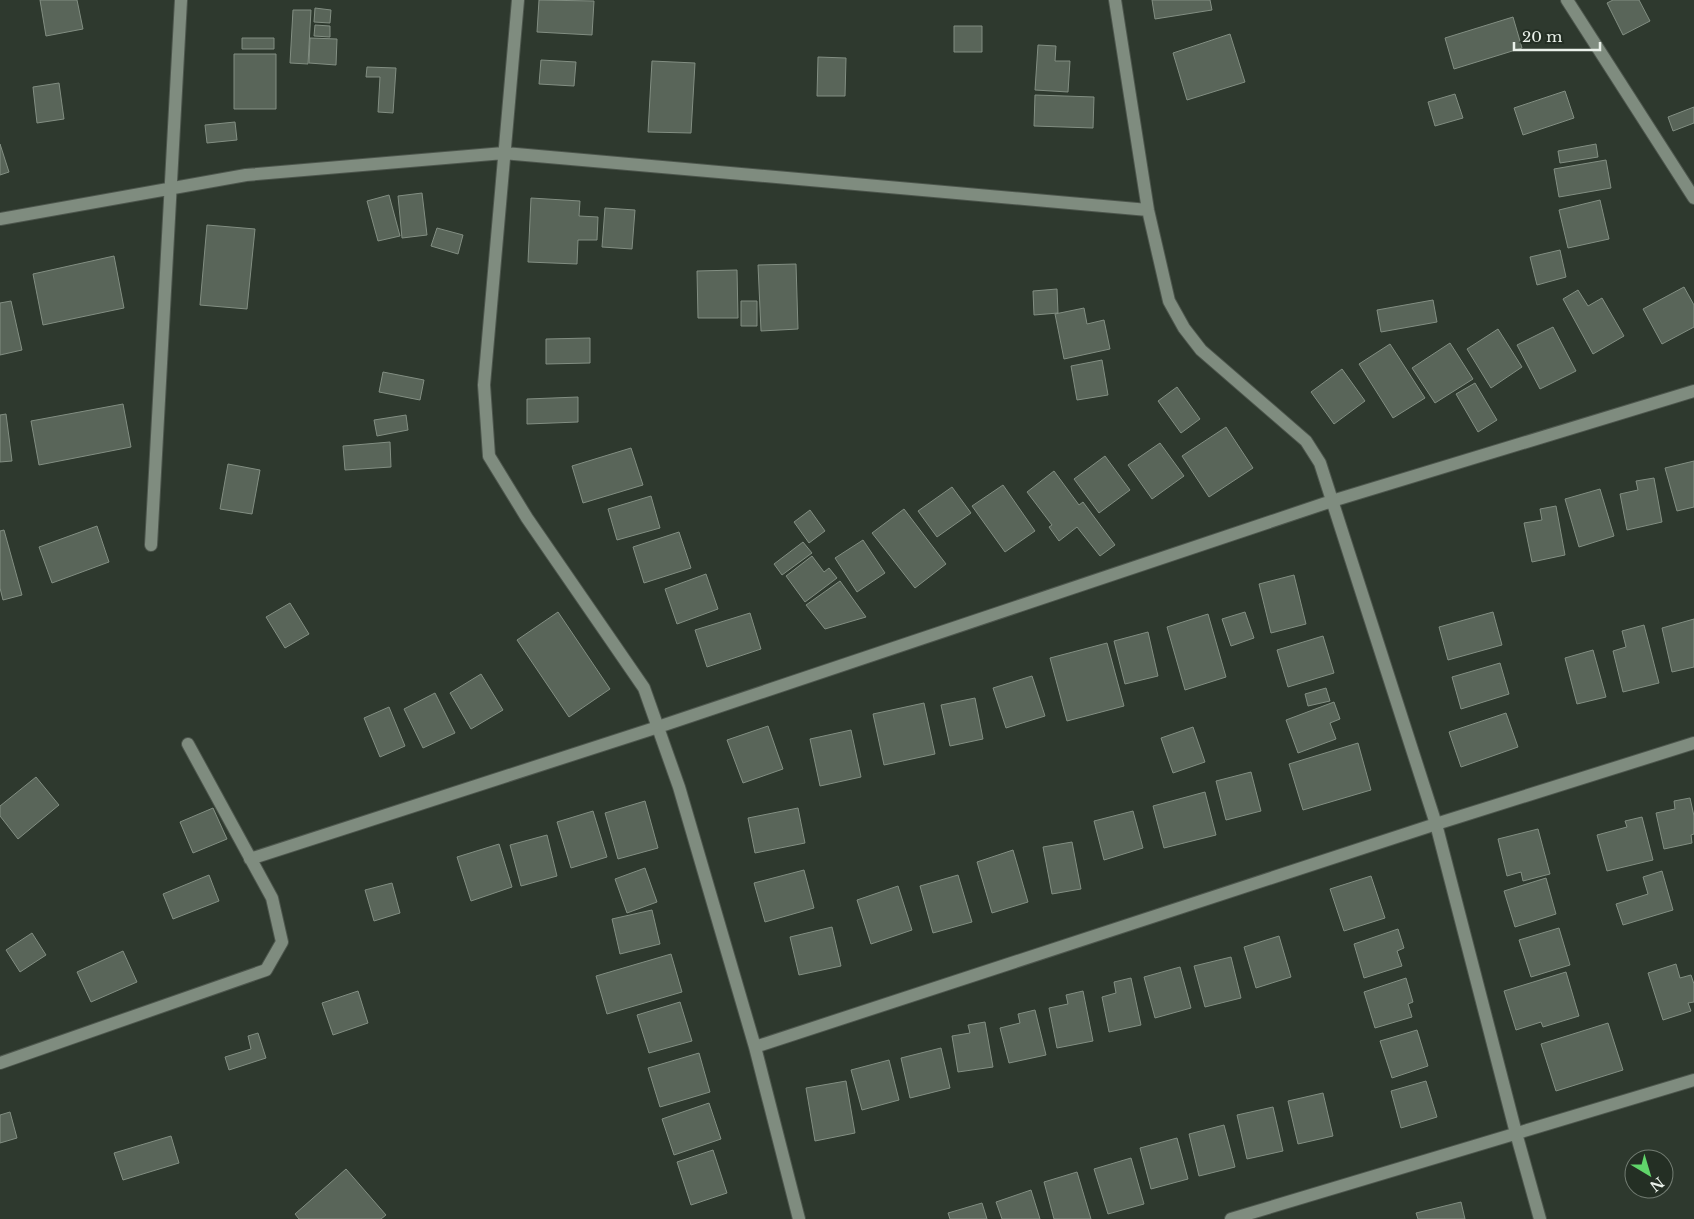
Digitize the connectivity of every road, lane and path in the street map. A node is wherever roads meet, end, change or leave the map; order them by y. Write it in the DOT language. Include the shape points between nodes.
graph roads {
  1 [pos="181,0"];
  2 [pos="518,0"];
  3 [pos="1115,0"];
  4 [pos="1567,0"];
  5 [pos="504,153"];
  6 [pos="170,189"];
  7 [pos="1694,198"];
  8 [pos="1148,210"];
  9 [pos="0,219"];
  10 [pos="1694,391"];
  11 [pos="1332,501"];
  12 [pos="151,545"];
  13 [pos="658,727"];
  14 [pos="1694,743"];
  15 [pos="188,744"];
  16 [pos="1436,824"];
  17 [pos="250,859"];
  18 [pos="755,1046"];
  19 [pos="0,1063"];
  20 [pos="1694,1080"];
  21 [pos="1516,1133"];
  22 [pos="799,1219"];
  23 [pos="1231,1219"];
  24 [pos="1540,1219"];
  1 -- 6 [label="street"];
  2 -- 5 [label="street"];
  3 -- 8 [label="street"];
  4 -- 7 [label="street"];
  5 -- 6 [label="street" via="246,175"];
  5 -- 8 [label="street"];
  5 -- 13 [label="street" via="484,385 489,456 527,518 644,688"];
  6 -- 9 [label="street"];
  6 -- 12 [label="street"];
  8 -- 11 [label="street" via="1168,301 1184,328 1201,350 1306,441 1320,463"];
  10 -- 11 [label="street"];
  11 -- 13 [label="street"];
  11 -- 16 [label="street"];
  13 -- 17 [label="street"];
  13 -- 18 [label="street" via="679,787"];
  14 -- 16 [label="street"];
  15 -- 17 [label="street"];
  16 -- 18 [label="street"];
  16 -- 21 [label="street"];
  17 -- 19 [label="street" via="272,898 282,942 266,970"];
  18 -- 22 [label="street"];
  20 -- 21 [label="street"];
  21 -- 23 [label="street"];
  21 -- 24 [label="street"];
}
